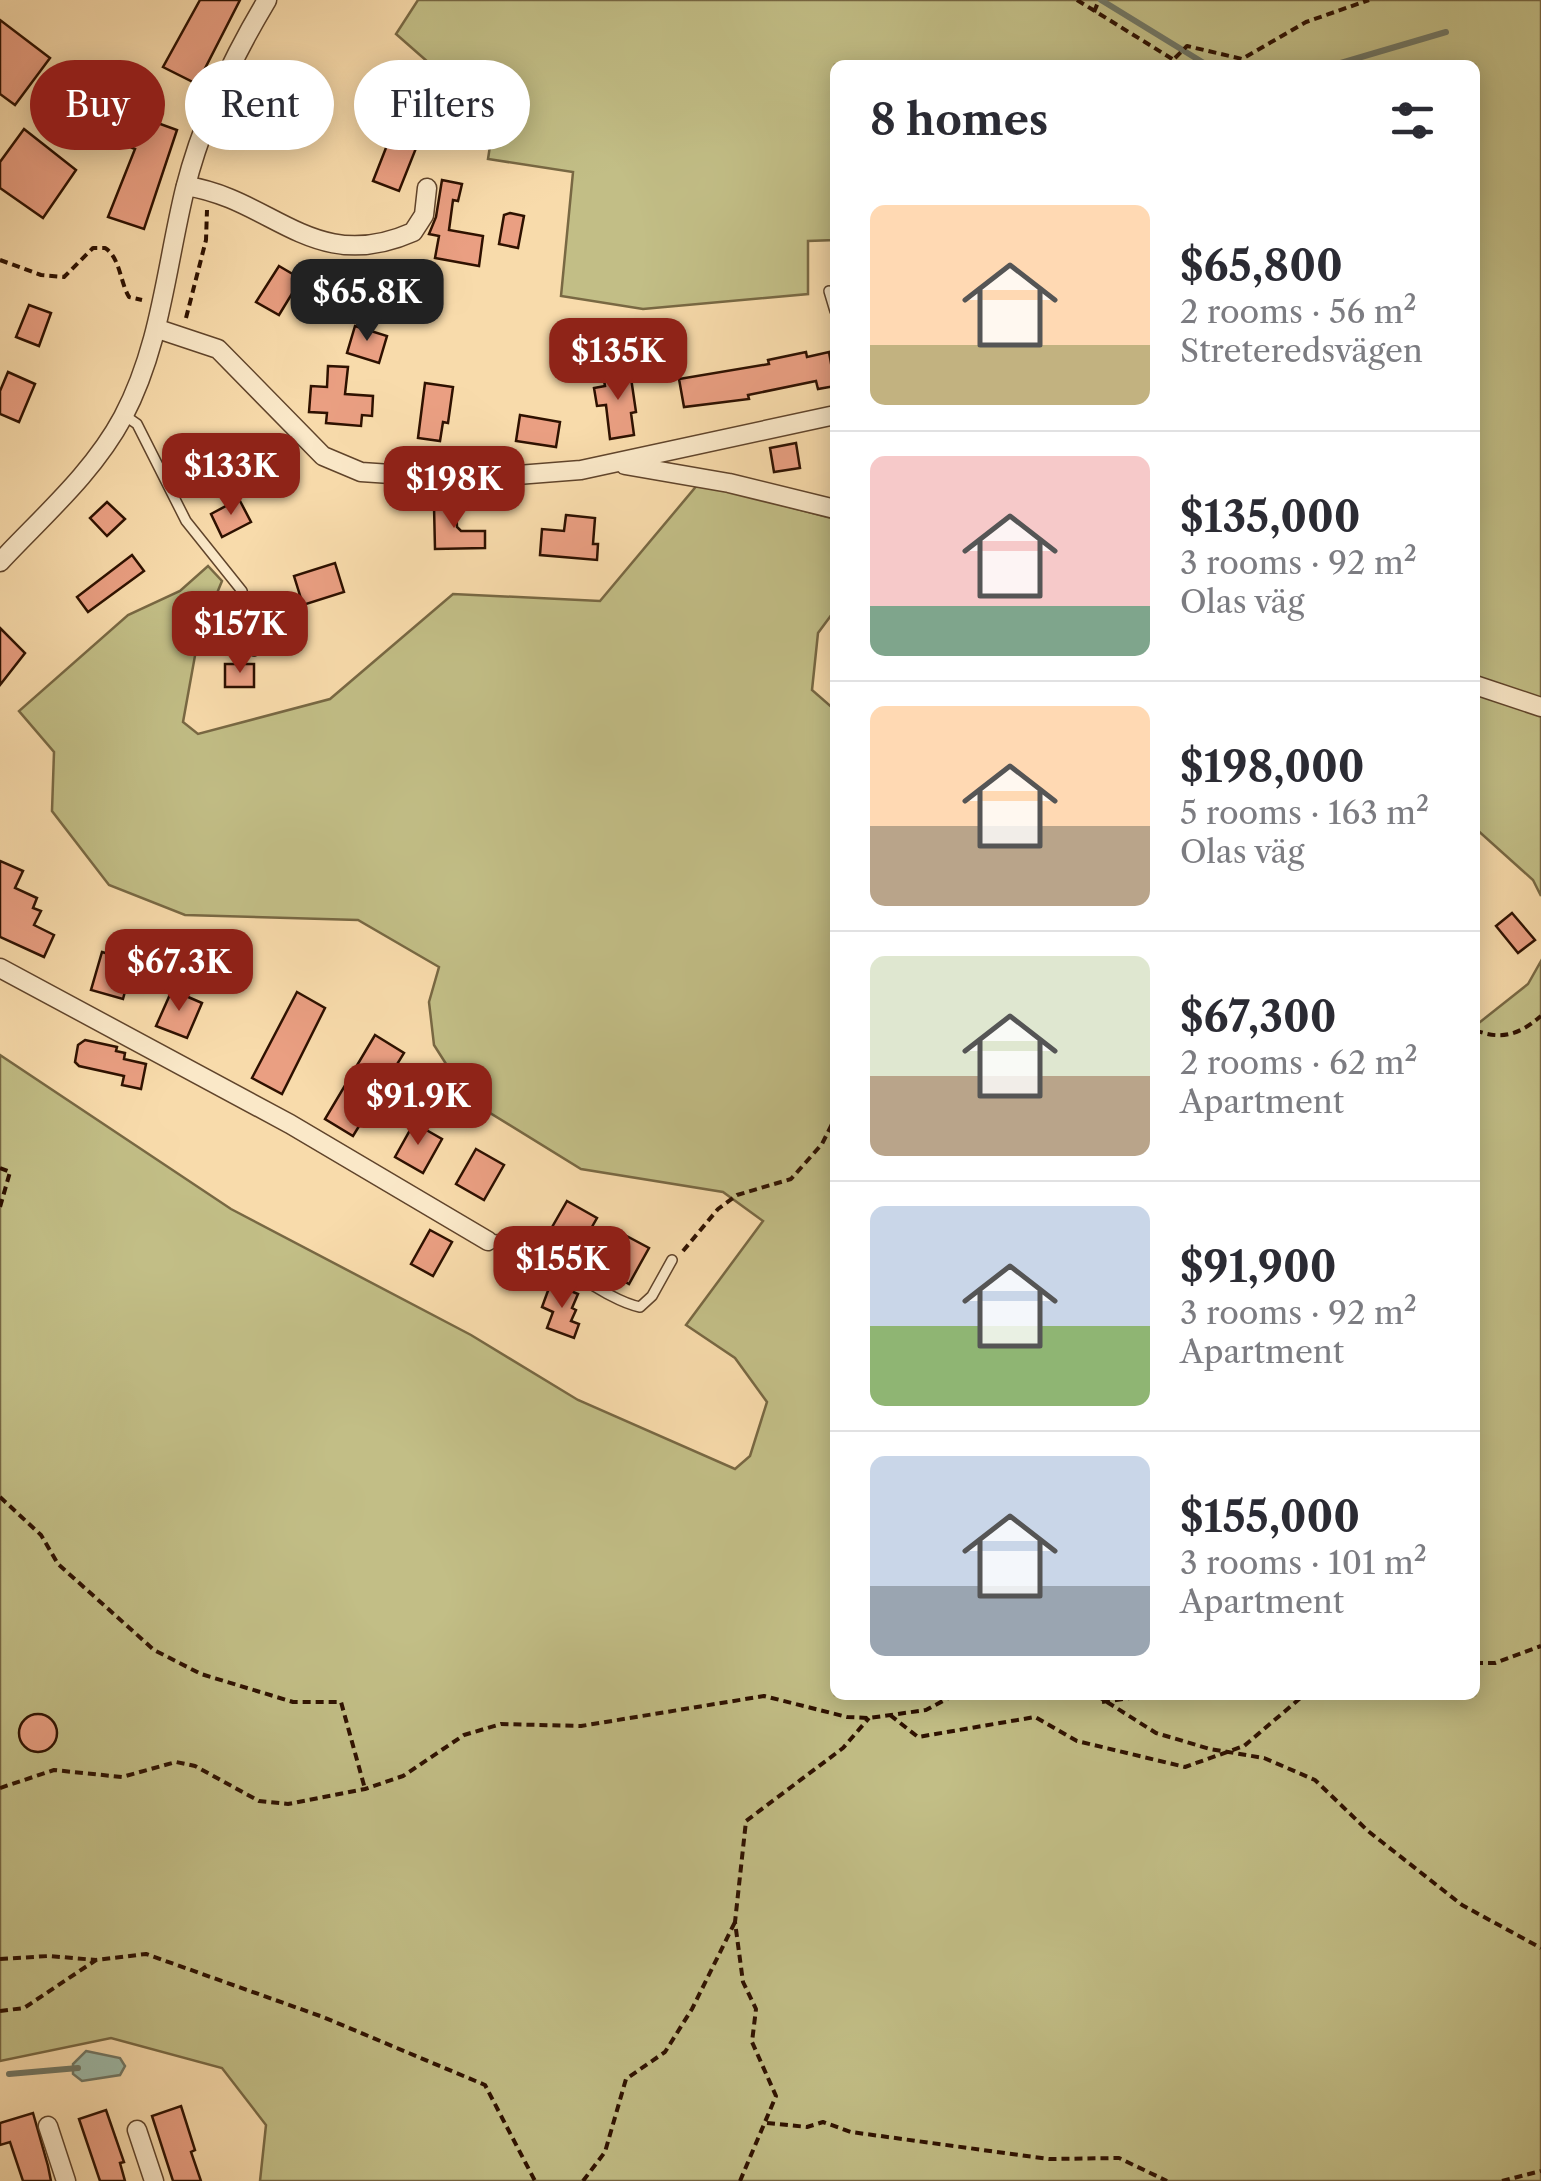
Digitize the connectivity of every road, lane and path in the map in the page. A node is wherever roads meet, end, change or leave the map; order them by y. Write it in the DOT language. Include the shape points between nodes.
graph roads {
  1 [pos="266,0"];
  2 [pos="1077,0"];
  3 [pos="1099,0"];
  4 [pos="1369,0"];
  5 [pos="1094,12"];
  6 [pos="1175,58"];
  7 [pos="186,186"];
  8 [pos="427,188"];
  9 [pos="0,260"];
  10 [pos="829,291"];
  11 [pos="830,294"];
  12 [pos="163,303"];
  13 [pos="189,309"];
  14 [pos="158,328"];
  15 [pos="124,415"];
  16 [pos="830,416"];
  17 [pos="616,463"];
  18 [pos="830,508"];
  19 [pos="0,562"];
  20 [pos="254,650"];
  21 [pos="1480,687"];
  22 [pos="1541,708"];
  23 [pos="0,968"];
  24 [pos="1541,1016"];
  25 [pos="1480,1031"];
  26 [pos="830,1128"];
  27 [pos="0,1168"];
  28 [pos="0,1208"];
  29 [pos="488,1241"];
  30 [pos="672,1260"];
  31 [pos="0,1497"];
  32 [pos="1541,1646"];
  33 [pos="1480,1663"];
  34 [pos="945,1700"];
  35 [pos="1116,1700"];
  36 [pos="1298,1700"];
  37 [pos="1102,1702"];
  38 [pos="890,1715"];
  39 [pos="870,1718"];
  40 [pos="1227,1752"];
  41 [pos="0,1788"];
  42 [pos="366,1789"];
  43 [pos="735,1922"];
  44 [pos="1541,1948"];
  45 [pos="0,1959"];
  46 [pos="96,1960"];
  47 [pos="0,2011"];
  48 [pos="766,2123"];
  49 [pos="48,2126"];
  50 [pos="136,2130"];
  51 [pos="1541,2171"];
  52 [pos="66,2181"];
  53 [pos="154,2181"];
  54 [pos="536,2181"];
  55 [pos="583,2181"];
  56 [pos="740,2181"];
  57 [pos="1167,2181"];
  58 [pos="1502,2181"];
  1 -- 7 [label="street" via="219,87"];
  2 -- 5 [label="path"];
  3 -- 5 [label="path"];
  4 -- 6 [label="path" via="1306,22 1242,59 1187,46"];
  5 -- 6 [label="path"];
  7 -- 8 [label="street" via="214,192 307,238 349,246 413,232 424,214"];
  7 -- 12 [label="street"];
  9 -- 12 [label="path" via="64,277 93,248 104,248 130,297"];
  10 -- 11 [label="lane"];
  12 -- 13 [label="path"];
  12 -- 14 [label="street"];
  14 -- 15 [label="street"];
  14 -- 17 [label="street" via="218,349 323,456 361,472 464,479"];
  15 -- 19 [label="street" via="86,472"];
  15 -- 20 [label="lane" via="137,424 186,521 242,591"];
  16 -- 17 [label="street"];
  17 -- 18 [label="street"];
  21 -- 22 [label="street"];
  23 -- 29 [label="street" via="290,1124"];
  24 -- 25 [label="path" via="1521,1033"];
  26 -- 30 [label="path" via="792,1179 737,1195"];
  27 -- 28 [label="path" via="10,1172"];
  29 -- 30 [label="lane" via="513,1242 640,1307"];
  31 -- 42 [label="path" via="41,1535 71,1577 154,1650 201,1674 293,1702 341,1702"];
  32 -- 33 [label="path"];
  34 -- 38 [label="path"];
  35 -- 37 [label="path"];
  36 -- 40 [label="path" via="1244,1746"];
  37 -- 40 [label="path" via="1156,1732"];
  38 -- 39 [label="path"];
  38 -- 40 [label="path" via="918,1737 1035,1717 1077,1741 1185,1767"];
  39 -- 42 [label="path" via="764,1696 581,1726 502,1724 464,1736 432,1760"];
  39 -- 43 [label="path" via="844,1748 746,1821"];
  40 -- 44 [label="path" via="1264,1758 1315,1780 1462,1905"];
  41 -- 42 [label="path" via="54,1770 122,1777 176,1762 259,1802 288,1804"];
  43 -- 48 [label="path" via="743,1982 756,2009 752,2042 776,2096"];
  43 -- 55 [label="path" via="665,2052 626,2079 605,2152"];
  45 -- 46 [label="path"];
  46 -- 47 [label="path" via="24,2008"];
  46 -- 54 [label="path" via="146,1954 323,2016 485,2086"];
  48 -- 56 [label="path"];
  48 -- 57 [label="path" via="807,2128 823,2122 851,2132 1048,2158 1119,2158"];
  49 -- 52 [label="street"];
  50 -- 53 [label="street"];
  51 -- 58 [label="path"];
}
